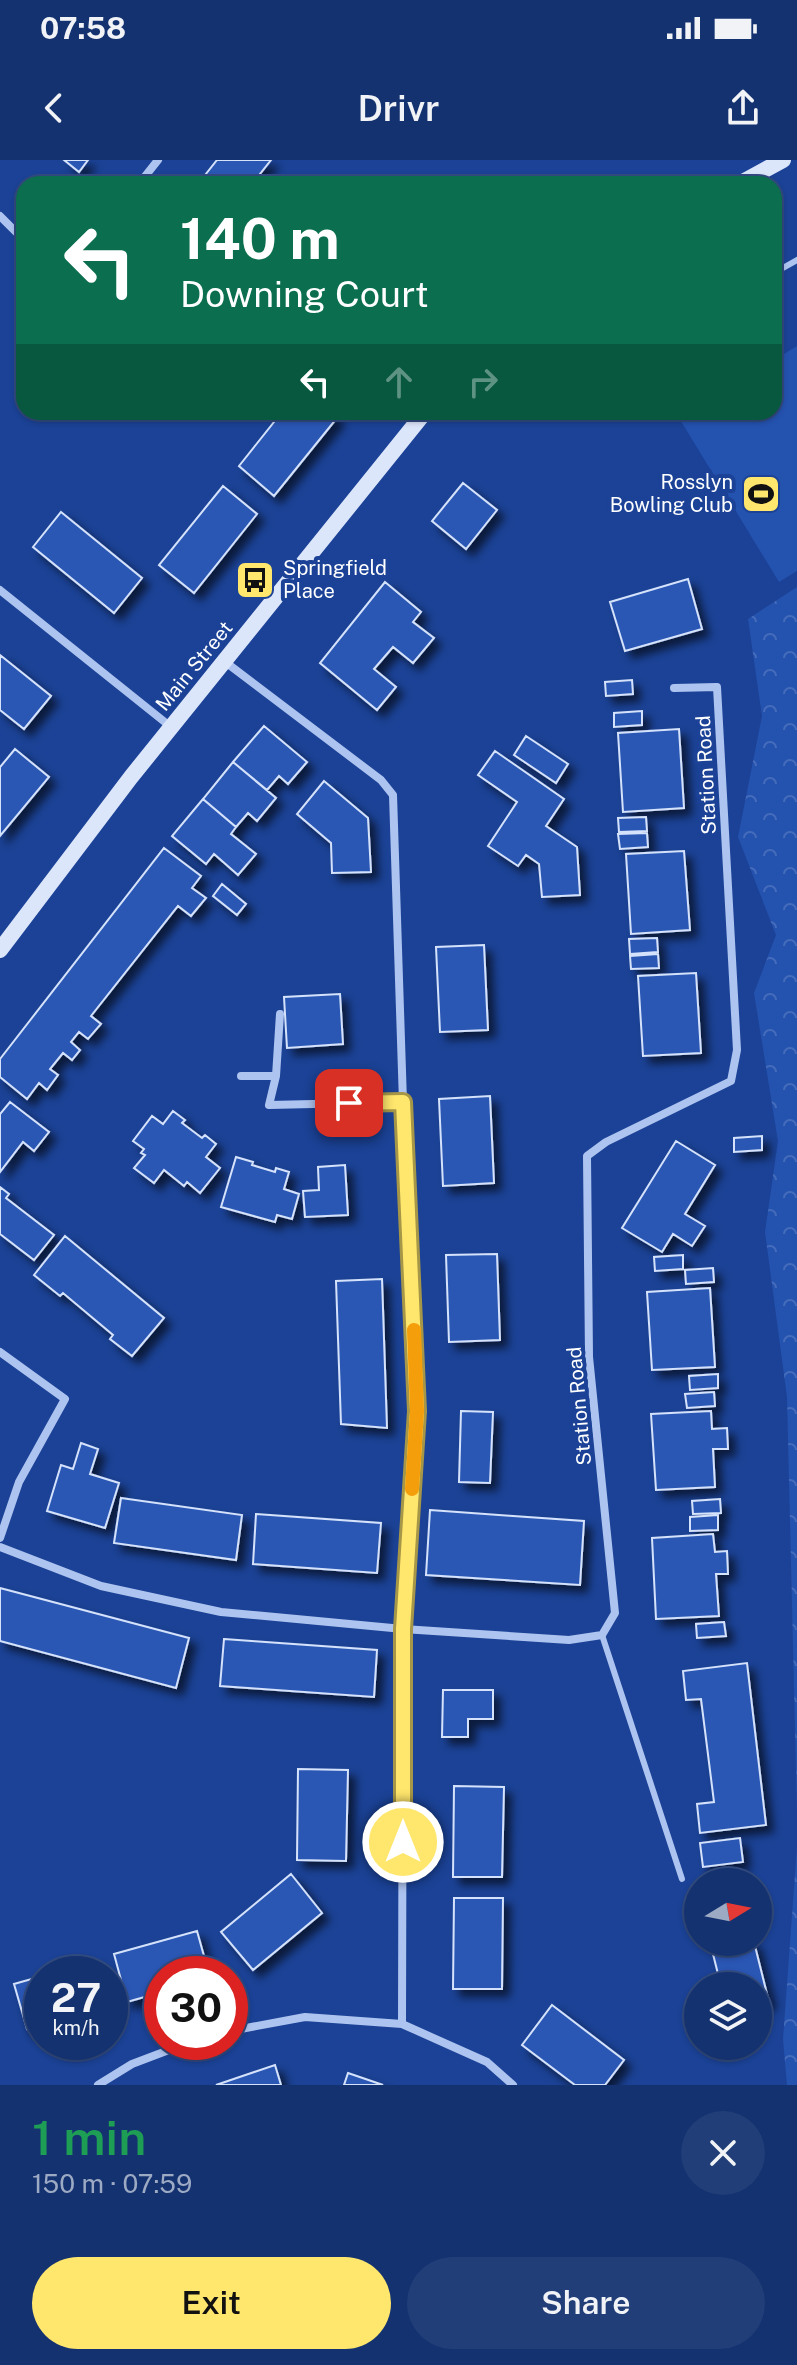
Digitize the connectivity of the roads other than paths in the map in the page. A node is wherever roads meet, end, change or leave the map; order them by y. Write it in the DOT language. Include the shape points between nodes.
graph roads {
  1 [pos="158,160"];
  2 [pos="783,160"];
  3 [pos="145,176"];
  4 [pos="754,176"];
  5 [pos="0,216"];
  6 [pos="16,232"];
  7 [pos="419,420"];
  8 [pos="0,590"];
  9 [pos="224,661"];
  10 [pos="674,688"];
  11 [pos="171,727"];
  12 [pos="0,950"];
  13 [pos="280,1014"];
  14 [pos="241,1076"];
  15 [pos="276,1076"];
  16 [pos="403,1102"];
  17 [pos="0,1352"];
  18 [pos="0,1538"];
  19 [pos="0,1547"];
  20 [pos="403,1629"];
  21 [pos="602,1635"];
  22 [pos="682,1879"];
  23 [pos="402,2024"];
  24 [pos="248,2028"];
  25 [pos="144,2059"];
  26 [pos="98,2085"];
  27 [pos="513,2085"];
  1 -- 3 [label="street"];
  2 -- 4 [label="main road"];
  5 -- 6 [label="street"];
  7 -- 9 [label="main road, Main Street"];
  8 -- 11 [label="street"];
  9 -- 11 [label="main road, Main Street"];
  9 -- 16 [label="street" via="381,780 393,795"];
  10 -- 21 [label="street, Station Road" via="717,687 737,1050 731,1081 587,1156 589,1357 615,1613"];
  11 -- 12 [label="main road, Main Street"];
  13 -- 15 [label="street"];
  14 -- 15 [label="street"];
  15 -- 16 [label="street" via="269,1105"];
  16 -- 20 [label="street" via="417,1411"];
  17 -- 18 [label="street" via="65,1399 19,1482"];
  19 -- 20 [label="street" via="101,1586 221,1612"];
  20 -- 21 [label="street" via="569,1640"];
  20 -- 23 [label="street"];
  21 -- 22 [label="lane"];
  23 -- 24 [label="street" via="305,2017"];
  23 -- 27 [label="street" via="487,2062"];
  25 -- 26 [label="street"];
}
